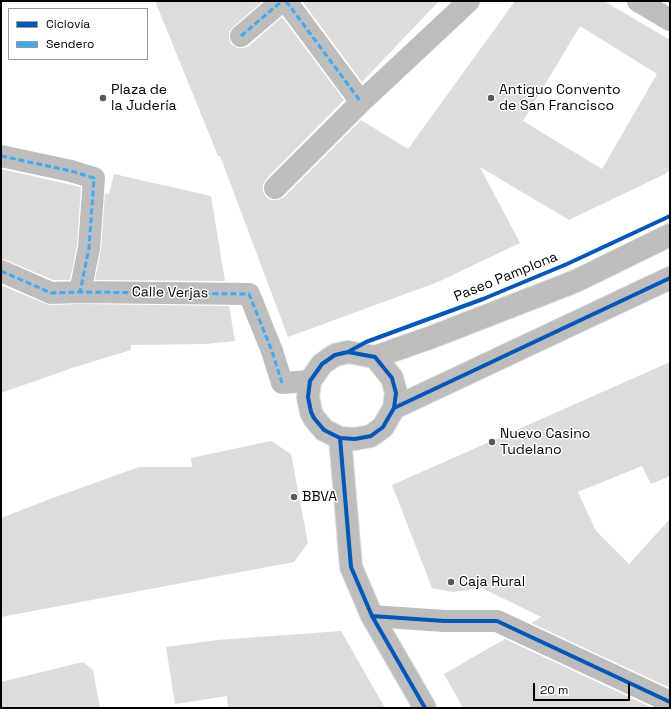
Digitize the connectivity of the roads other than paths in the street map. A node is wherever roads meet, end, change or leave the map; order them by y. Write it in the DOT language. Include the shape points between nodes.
graph roads {
  1 [pos="282,1"];
  2 [pos="286,1"];
  3 [pos="469,1"];
  4 [pos="638,1"];
  5 [pos="670,20"];
  6 [pos="240,36"];
  7 [pos="361,102"];
  8 [pos="1,156"];
  9 [pos="275,188"];
  10 [pos="670,235"];
  11 [pos="1,271"];
  12 [pos="670,278"];
  13 [pos="80,292"];
  14 [pos="375,357"];
  15 [pos="310,381"];
  16 [pos="394,408"];
  17 [pos="340,438"];
  18 [pos="372,616"];
  19 [pos="670,702"];
  20 [pos="425,708"];
  1 -- 6 [label="main road"];
  2 -- 7 [label="main road"];
  3 -- 7 [label="main road"];
  4 -- 5 [label="main road"];
  7 -- 9 [label="main road"];
  8 -- 13 [label="main road" via="94,178 89,248"];
  10 -- 14 [label="main road, Paseo Pamplona" via="576,281"];
  11 -- 13 [label="main road, Calle Verjas" via="51,293"];
  12 -- 16 [label="main road"];
  13 -- 15 [label="main road, Calle Verjas" via="249,294 272,350 282,383"];
  14 -- 15 [label="main road" via="348,352 335,356 322,364"];
  14 -- 16 [label="main road" via="392,378 396,393"];
  15 -- 17 [label="main road" via="308,397 314,418 324,430"];
  16 -- 17 [label="main road" via="383,427 371,436 356,440"];
  17 -- 18 [label="main road" via="351,567"];
  18 -- 19 [label="main road" via="444,621 497,621"];
  18 -- 20 [label="main road"];
}
